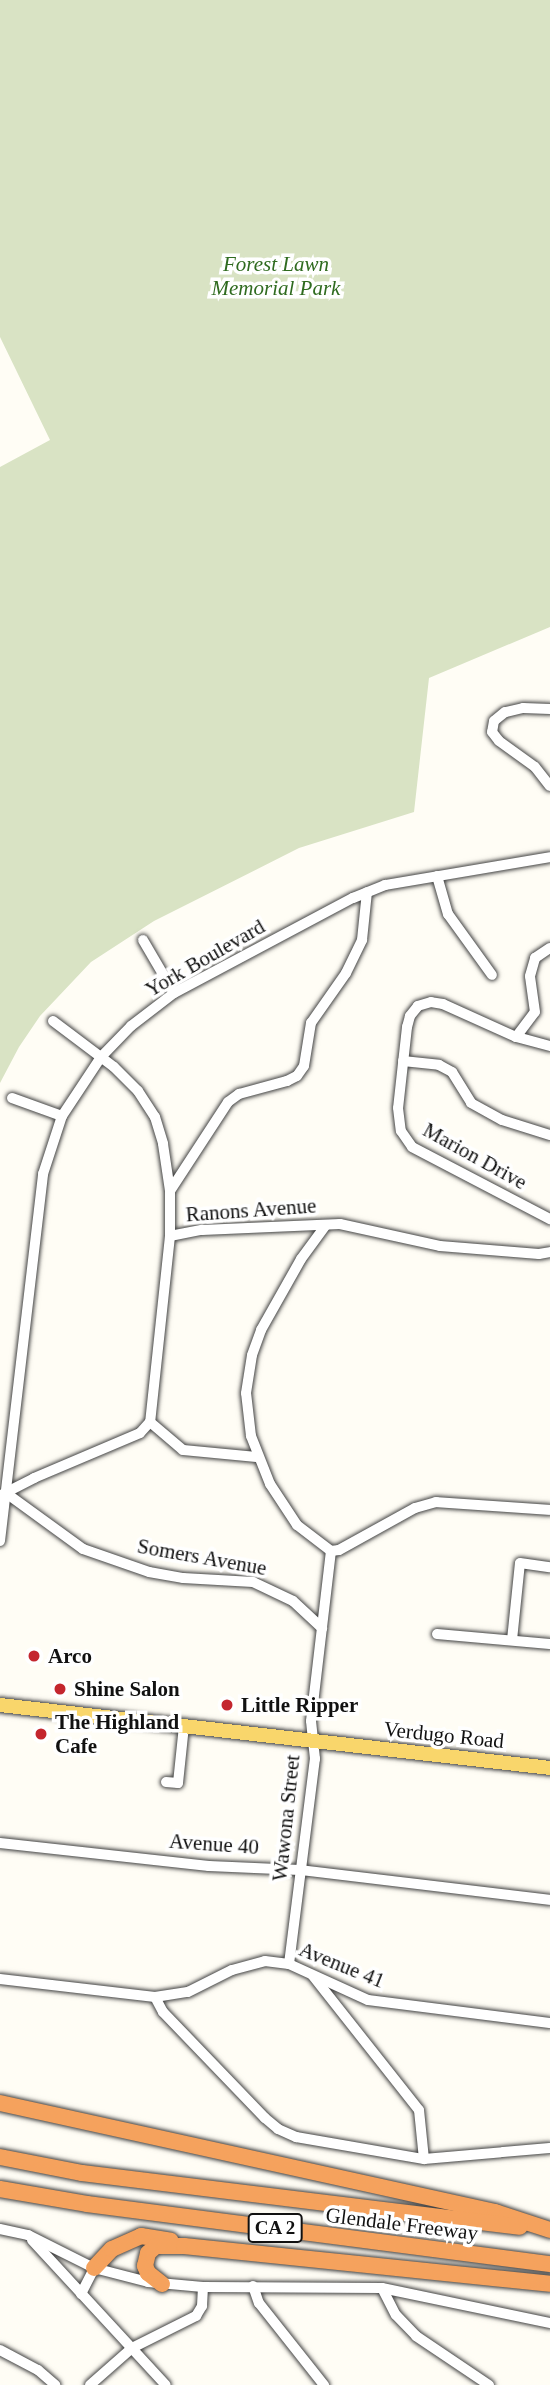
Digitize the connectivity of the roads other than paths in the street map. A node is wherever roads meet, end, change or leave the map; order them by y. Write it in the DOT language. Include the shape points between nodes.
graph roads {
  1 [pos="550,709"];
  2 [pos="548,780"];
  3 [pos="550,857"];
  4 [pos="438,876"];
  5 [pos="367,892"];
  6 [pos="142,940"];
  7 [pos="550,948"];
  8 [pos="492,975"];
  9 [pos="174,993"];
  10 [pos="53,1021"];
  11 [pos="516,1037"];
  12 [pos="550,1046"];
  13 [pos="101,1057"];
  14 [pos="403,1061"];
  15 [pos="12,1098"];
  16 [pos="62,1116"];
  17 [pos="550,1135"];
  18 [pos="170,1191"];
  19 [pos="550,1219"];
  20 [pos="326,1225"];
  21 [pos="170,1236"];
  22 [pos="550,1252"];
  23 [pos="150,1422"];
  24 [pos="257,1457"];
  25 [pos="3,1494"];
  26 [pos="550,1510"];
  27 [pos="0,1541"];
  28 [pos="331,1550"];
  29 [pos="550,1567"];
  30 [pos="322,1628"];
  31 [pos="437,1633"];
  32 [pos="512,1640"];
  33 [pos="550,1644"];
  34 [pos="0,1705"];
  35 [pos="184,1726"];
  36 [pos="313,1742"];
  37 [pos="550,1768"];
  38 [pos="166,1782"];
  39 [pos="0,1843"];
  40 [pos="300,1870"];
  41 [pos="550,1900"];
  42 [pos="289,1964"];
  43 [pos="312,1973"];
  44 [pos="0,1979"];
  45 [pos="155,1997"];
  46 [pos="550,2023"];
  47 [pos="0,2103"];
  48 [pos="550,2148"];
  49 [pos="0,2157"];
  50 [pos="424,2159"];
  51 [pos="0,2189"];
  52 [pos="0,2229"];
  53 [pos="550,2231"];
  54 [pos="28,2235"];
  55 [pos="184,2246"];
  56 [pos="550,2264"];
  57 [pos="94,2267"];
  58 [pos="162,2284"];
  59 [pos="550,2284"];
  60 [pos="253,2286"];
  61 [pos="203,2287"];
  62 [pos="382,2288"];
  63 [pos="82,2294"];
  64 [pos="550,2323"];
  65 [pos="132,2348"];
  66 [pos="0,2350"];
  67 [pos="102,2381"];
  68 [pos="55,2385"];
  69 [pos="90,2385"];
  70 [pos="166,2385"];
  71 [pos="324,2385"];
  72 [pos="489,2385"];
  1 -- 2 [label="street" via="514,709 499,716 492,726 499,741"];
  3 -- 4 [label="street, York Boulevard"];
  4 -- 5 [label="street, York Boulevard"];
  4 -- 8 [label="street" via="448,914"];
  5 -- 9 [label="street, York Boulevard"];
  5 -- 18 [label="street" via="360,948 311,1023 304,1066 297,1076 239,1094 228,1102"];
  6 -- 9 [label="street"];
  7 -- 11 [label="street" via="535,958 530,976 535,1012"];
  9 -- 13 [label="street, York Boulevard" via="131,1026"];
  10 -- 13 [label="street, Ranons Avenue"];
  11 -- 12 [label="street, Marion Drive"];
  11 -- 14 [label="street, Marion Drive" via="431,1002 418,1006 410,1016"];
  13 -- 16 [label="street, York Boulevard"];
  13 -- 18 [label="street, Ranons Avenue" via="138,1091 155,1117"];
  14 -- 17 [label="street" via="439,1065 452,1072 471,1103 502,1120"];
  14 -- 19 [label="street, Marion Drive" via="398,1108 401,1131 412,1147"];
  15 -- 16 [label="street"];
  16 -- 25 [label="street, York Boulevard" via="38,1202"];
  18 -- 21 [label="street, Ranons Avenue"];
  20 -- 21 [label="street, Ranons Avenue" via="202,1230"];
  20 -- 22 [label="street, Ranons Avenue" via="368,1228 440,1246"];
  20 -- 24 [label="street" via="275,1302 252,1355 246,1393"];
  21 -- 23 [label="street"];
  23 -- 24 [label="street" via="183,1450"];
  23 -- 25 [label="street" via="140,1433"];
  24 -- 28 [label="street" via="285,1510"];
  25 -- 27 [label="street, York Boulevard"];
  25 -- 30 [label="street, Somers Avenue" via="83,1549 149,1572 253,1582 293,1601"];
  26 -- 28 [label="street" via="436,1502"];
  28 -- 30 [label="street, Wawona Street"];
  29 -- 32 [label="street" via="520,1563"];
  30 -- 36 [label="street, Wawona Street" via="311,1721"];
  31 -- 32 [label="street"];
  32 -- 33 [label="street"];
  34 -- 35 [label="main road, Verdugo Road"];
  35 -- 36 [label="main road, Verdugo Road"];
  35 -- 38 [label="street" via="178,1783"];
  36 -- 37 [label="main road, Verdugo Road"];
  36 -- 40 [label="street, Wawona Street" via="315,1759"];
  39 -- 40 [label="street, Avenue 40" via="209,1866"];
  40 -- 41 [label="street, Avenue 40"];
  40 -- 42 [label="street, Wawona Street"];
  42 -- 43 [label="street, Avenue 41"];
  42 -- 45 [label="street, Avenue 41" via="265,1961 232,1970 188,1992"];
  43 -- 46 [label="street, Avenue 41" via="368,2000"];
  43 -- 50 [label="street" via="419,2110"];
  44 -- 45 [label="street, Avenue 41"];
  45 -- 50 [label="street" via="163,2012 278,2129 296,2137"];
  47 -- 53 [label="highway" via="495,2212"];
  48 -- 50 [label="street"];
  49 -- 53 [label="highway, Glendale Freeway / CA 2" via="82,2173"];
  51 -- 56 [label="highway, Glendale Freeway / CA 2"];
  52 -- 54 [label="street"];
  54 -- 57 [label="street"];
  54 -- 63 [label="street"];
  55 -- 57 [label="highway" via="141,2236 113,2249"];
  55 -- 58 [label="highway" via="156,2246 148,2253 148,2273"];
  55 -- 59 [label="highway"];
  57 -- 58 [label="street"];
  57 -- 63 [label="street"];
  58 -- 61 [label="street"];
  60 -- 61 [label="street"];
  60 -- 62 [label="street"];
  60 -- 71 [label="street" via="259,2303"];
  61 -- 65 [label="street" via="196,2316"];
  62 -- 64 [label="street"];
  62 -- 72 [label="street" via="396,2315 416,2336"];
  63 -- 65 [label="street"];
  65 -- 67 [label="street"];
  65 -- 70 [label="street"];
  66 -- 68 [label="street" via="38,2370"];
  67 -- 69 [label="street"];
}
